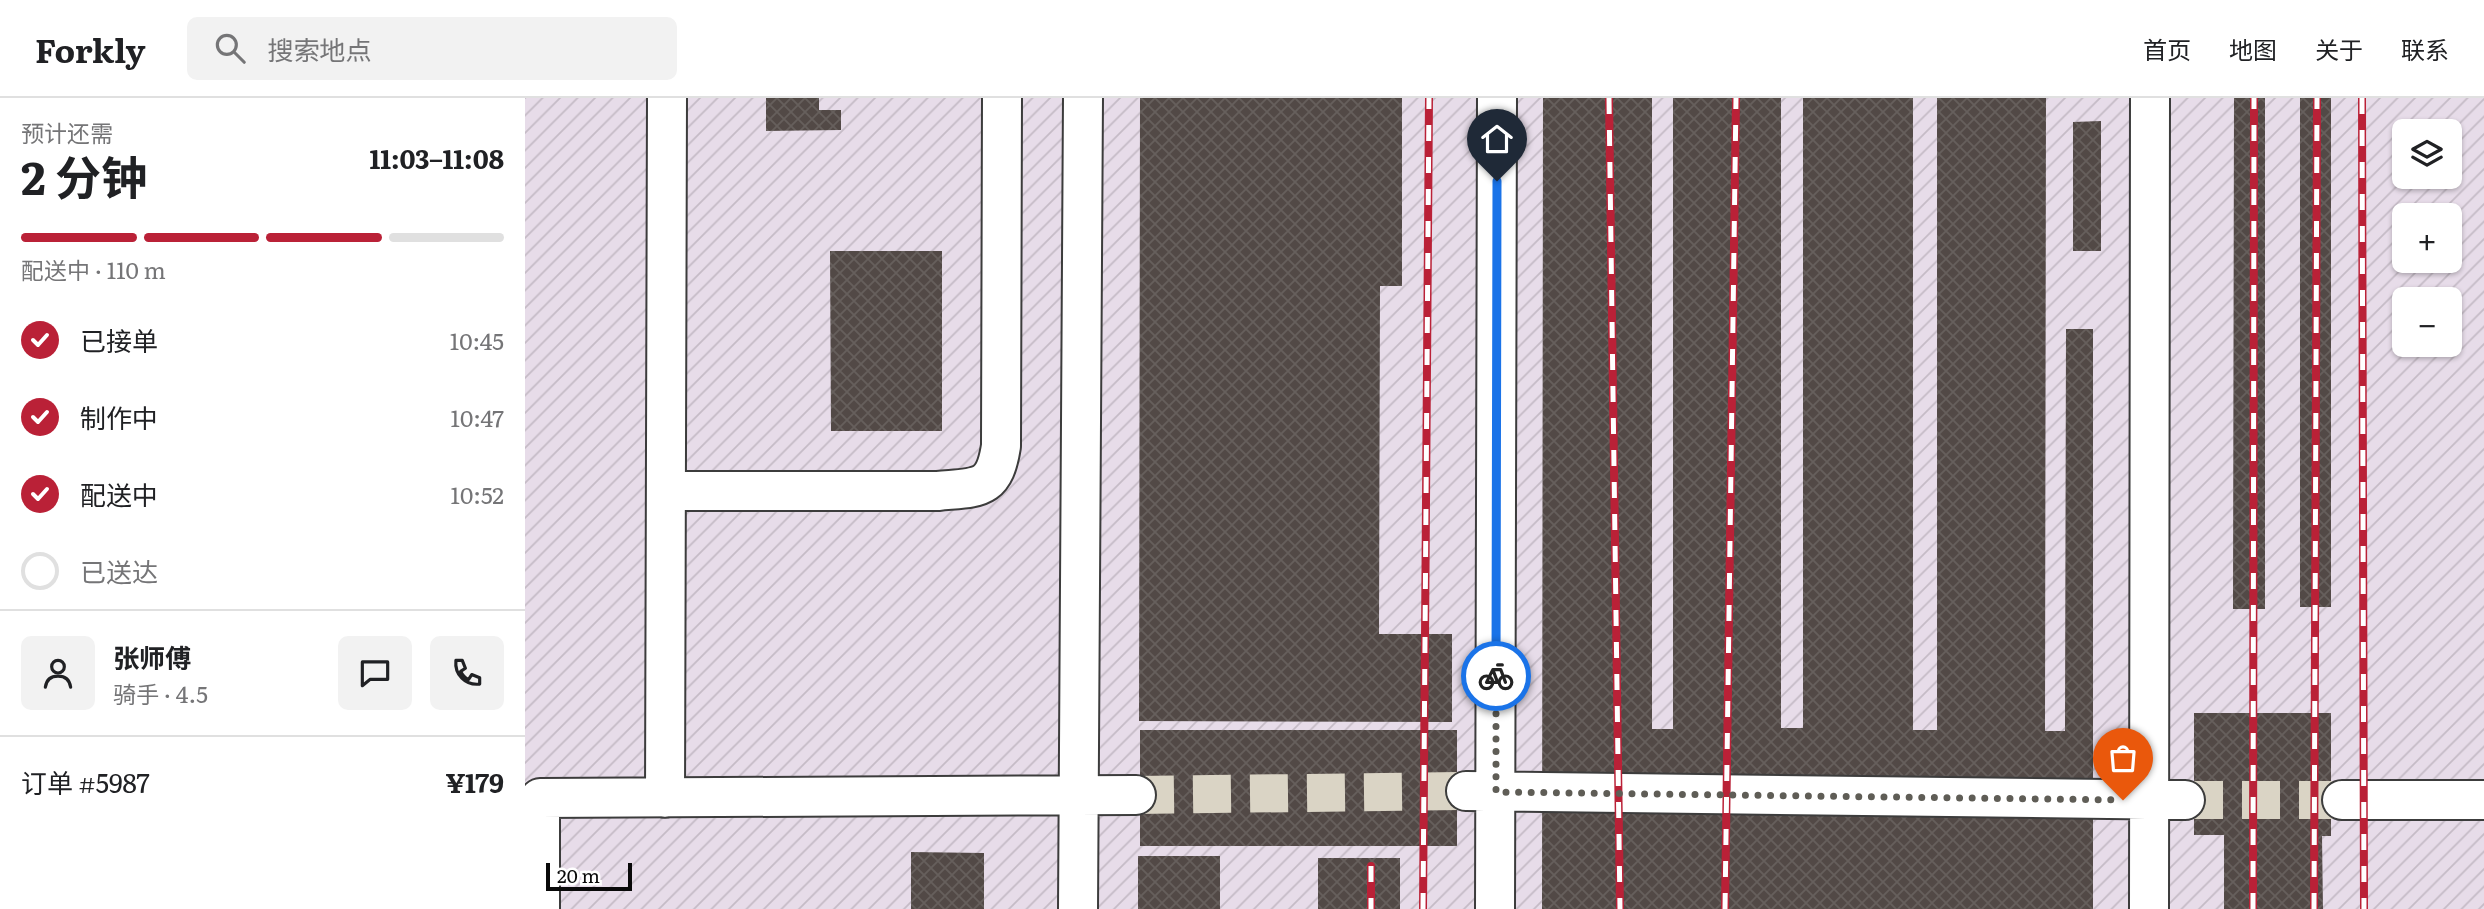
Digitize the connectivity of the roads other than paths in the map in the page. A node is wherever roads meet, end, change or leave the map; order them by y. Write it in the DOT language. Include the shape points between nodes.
graph roads {
  1 [pos="667,98"];
  2 [pos="1002,98"];
  3 [pos="1083,98"];
  4 [pos="1497,98"];
  5 [pos="2150,98"];
  6 [pos="666,491"];
  7 [pos="1481,792"];
  8 [pos="1136,795"];
  9 [pos="1077,797"];
  10 [pos="665,798"];
  11 [pos="2167,800"];
  12 [pos="2342,800"];
  13 [pos="2484,800"];
  14 [pos="540,909"];
  15 [pos="1078,909"];
  16 [pos="1495,909"];
  17 [pos="2149,909"];
  1 -- 6 [label="lane"];
  2 -- 6 [label="lane" via="1001,446 997,472 981,487 938,491"];
  3 -- 9 [label="lane"];
  4 -- 7 [label="lane"];
  5 -- 11 [label="lane"];
  6 -- 10 [label="lane"];
  7 -- 11 [label="lane"];
  7 -- 16 [label="lane"];
  8 -- 9 [label="lane"];
  9 -- 10 [label="lane"];
  9 -- 15 [label="lane"];
  10 -- 14 [label="lane" via="540,798"];
  11 -- 17 [label="lane"];
  12 -- 13 [label="lane"];
}
